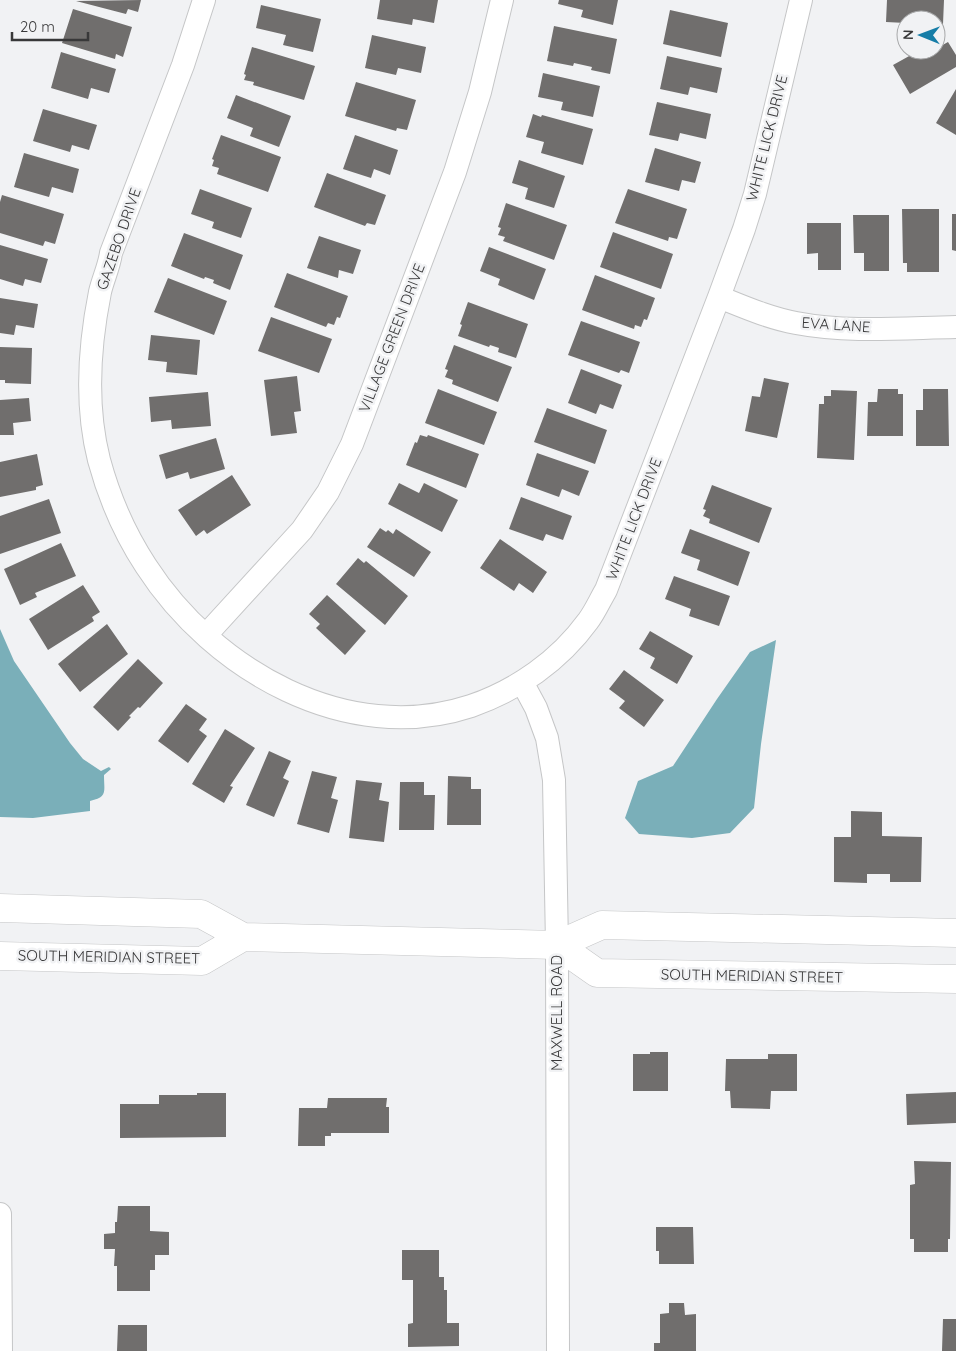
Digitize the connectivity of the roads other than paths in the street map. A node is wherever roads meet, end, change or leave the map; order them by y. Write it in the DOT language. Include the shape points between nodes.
graph roads {
  1 [pos="204,0"];
  2 [pos="502,0"];
  3 [pos="800,0"];
  4 [pos="719,297"];
  5 [pos="956,328"];
  6 [pos="206,635"];
  7 [pos="522,682"];
  8 [pos="0,908"];
  9 [pos="956,933"];
  10 [pos="243,937"];
  11 [pos="557,945"];
  12 [pos="0,956"];
  13 [pos="956,979"];
  14 [pos="0,1214"];
  15 [pos="0,1351"];
  16 [pos="558,1351"];
  1 -- 6 [label="street, GAZEBO DRIVE" via="100,289 92,341 90,398 100,461 128,536 180,610"];
  2 -- 6 [label="street, VILLAGE GREEN DRIVE" via="480,92 455,172 352,444 328,492 302,530"];
  3 -- 4 [label="street, WHITE LICK DRIVE" via="755,194"];
  4 -- 5 [label="street, EVA LANE" via="770,316 825,327"];
  4 -- 7 [label="street, WHITE LICK DRIVE" via="606,590 576,636 547,664"];
  6 -- 7 [label="street, WHITE LICK DRIVE" via="252,671 283,688 315,702 364,715 406,718 446,713 485,701"];
  7 -- 11 [label="street, MAXWELL ROAD" via="547,738 554,780"];
  8 -- 10 [label="main road" via="201,914"];
  9 -- 11 [label="main road" via="602,925"];
  10 -- 11 [label="main road"];
  10 -- 12 [label="main road, SOUTH MERIDIAN STREET" via="202,961"];
  11 -- 13 [label="main road, SOUTH MERIDIAN STREET" via="597,973"];
  11 -- 16 [label="street, MAXWELL ROAD"];
  14 -- 15 [label="street"];
}
